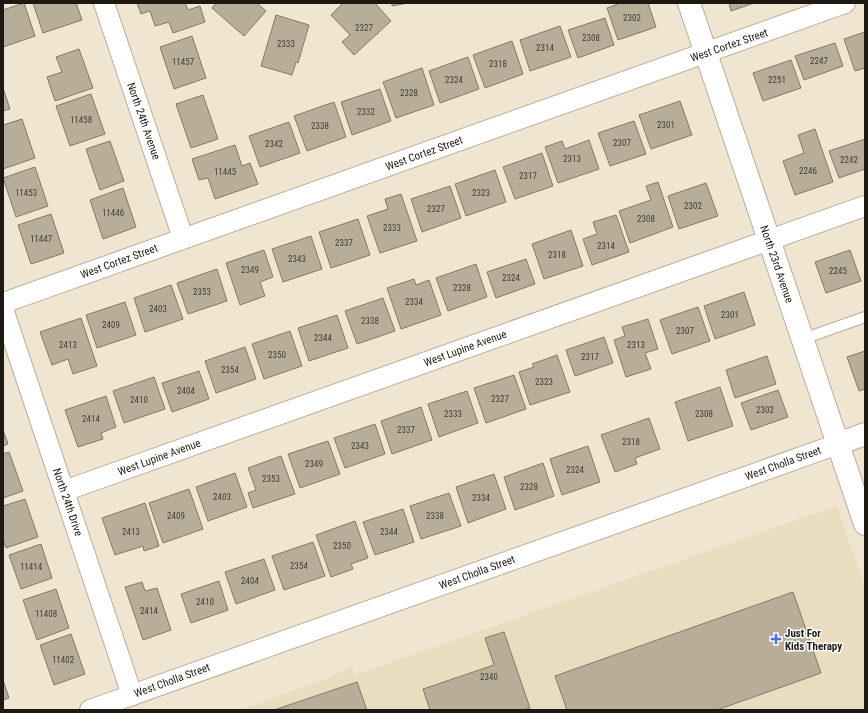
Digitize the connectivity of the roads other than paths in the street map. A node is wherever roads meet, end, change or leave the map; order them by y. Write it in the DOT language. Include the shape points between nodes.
graph roads {
  1 [pos="104,3"];
  2 [pos="689,3"];
  3 [pos="845,3"];
  4 [pos="707,53"];
  5 [pos="865,206"];
  6 [pos="183,238"];
  7 [pos="770,240"];
  8 [pos="3,303"];
  9 [pos="3,309"];
  10 [pos="865,317"];
  11 [pos="803,339"];
  12 [pos="865,434"];
  13 [pos="838,444"];
  14 [pos="64,491"];
  15 [pos="865,524"];
  16 [pos="132,695"];
  17 [pos="90,710"];
  1 -- 6 [label="street, North 24th Avenue"];
  2 -- 4 [label="street, North 23rd Avenue"];
  3 -- 4 [label="street, West Cortez Street"];
  4 -- 6 [label="street, West Cortez Street"];
  4 -- 7 [label="street, North 23rd Avenue"];
  5 -- 7 [label="street, West Lupine Avenue"];
  6 -- 8 [label="street, West Cortez Street"];
  7 -- 11 [label="street, North 23rd Avenue"];
  7 -- 14 [label="street, West Lupine Avenue"];
  9 -- 14 [label="street, North 24th Drive"];
  10 -- 11 [label="lane"];
  11 -- 13 [label="street, North 23rd Avenue"];
  12 -- 13 [label="street, West Cholla Street"];
  13 -- 15 [label="street, North 23rd Avenue"];
  13 -- 16 [label="street, West Cholla Street"];
  14 -- 16 [label="street, North 24th Drive"];
  16 -- 17 [label="street, West Cholla Street"];
}
